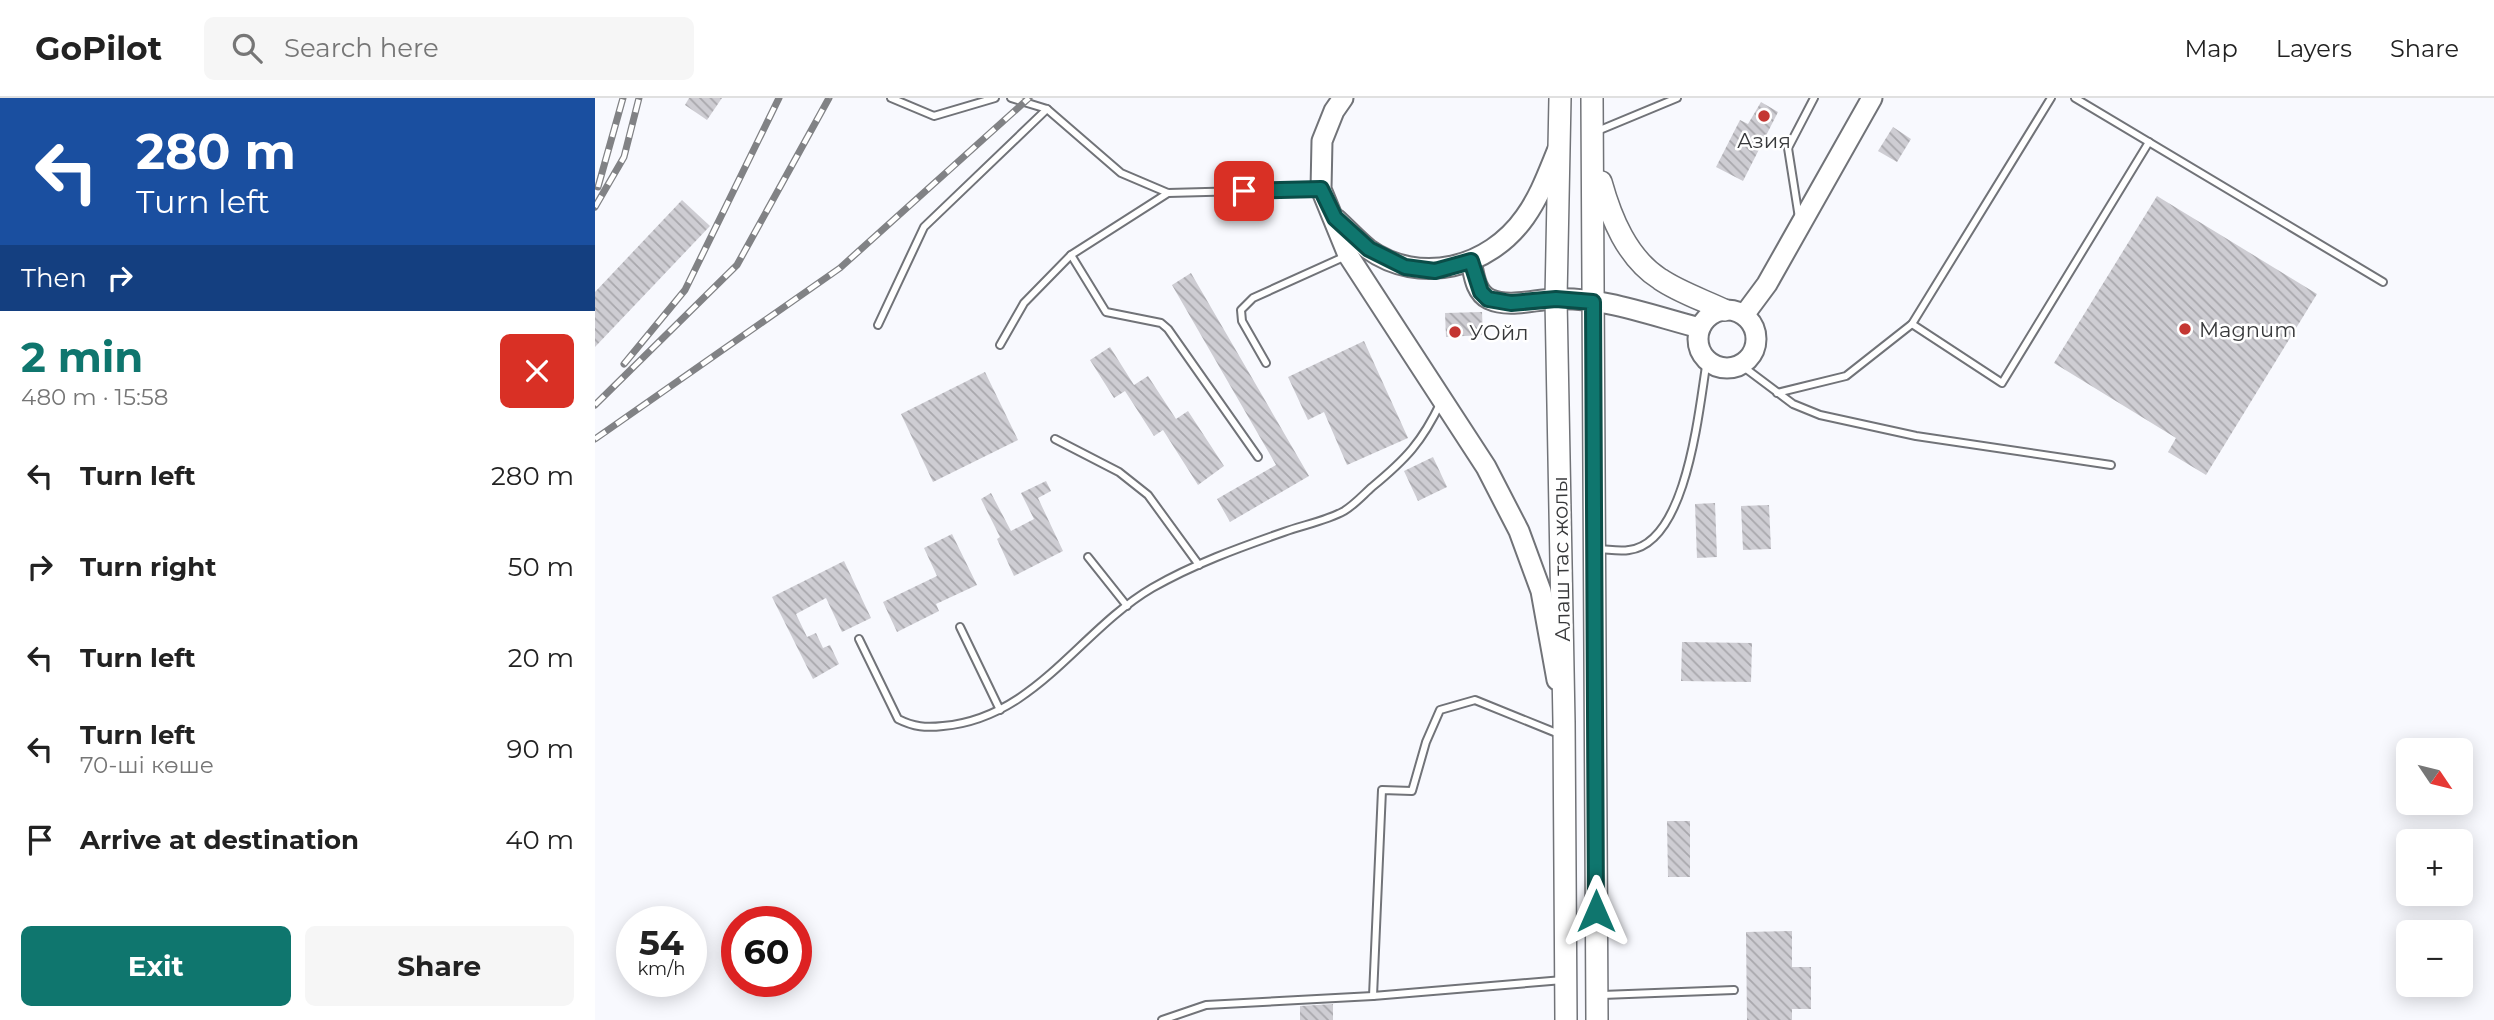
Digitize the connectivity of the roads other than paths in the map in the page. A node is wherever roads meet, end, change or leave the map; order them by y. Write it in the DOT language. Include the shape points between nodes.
graph roads {
  1 [pos="891,98"];
  2 [pos="995,98"];
  3 [pos="1011,98"];
  4 [pos="1343,98"];
  5 [pos="1677,98"];
  6 [pos="1814,98"];
  7 [pos="1872,98"];
  8 [pos="2051,98"];
  9 [pos="2075,98"];
  10 [pos="1591,99"];
  11 [pos="1560,105"];
  12 [pos="1047,109"];
  13 [pos="2149,142"];
  14 [pos="1592,143"];
  15 [pos="1558,149"];
  16 [pos="1321,189"];
  17 [pos="1168,193"];
  18 [pos="1335,218"];
  19 [pos="1800,225"];
  20 [pos="1070,255"];
  21 [pos="1348,255"];
  22 [pos="1471,261"];
  23 [pos="2383,282"];
  24 [pos="1556,299"];
  25 [pos="1593,302"];
  26 [pos="1734,313"];
  27 [pos="1912,324"];
  28 [pos="878,325"];
  29 [pos="1700,328"];
  30 [pos="1000,345"];
  31 [pos="1707,360"];
  32 [pos="1266,363"];
  33 [pos="1741,365"];
  34 [pos="1777,393"];
  35 [pos="1441,400"];
  36 [pos="1055,439"];
  37 [pos="1258,457"];
  38 [pos="2112,465"];
  39 [pos="1595,548"];
  40 [pos="1088,556"];
  41 [pos="1199,565"];
  42 [pos="1127,606"];
  43 [pos="960,628"];
  44 [pos="859,639"];
  45 [pos="1000,710"];
  46 [pos="1564,729"];
  47 [pos="1565,979"];
  48 [pos="1734,990"];
  49 [pos="1596,995"];
  50 [pos="1373,996"];
  51 [pos="1162,1020"];
  52 [pos="1566,1020"];
  53 [pos="1597,1020"];
  1 -- 2 [label="lane" via="934,116"];
  3 -- 12 [label="lane"];
  4 -- 16 [label="main road" via="1322,141"];
  5 -- 14 [label="lane"];
  6 -- 19 [label="lane" via="1788,148"];
  7 -- 19 [label="main road"];
  8 -- 27 [label="lane"];
  9 -- 13 [label="lane"];
  10 -- 14 [label="main road, Алаш тас жолы"];
  11 -- 15 [label="main road, Алаш тас жолы"];
  12 -- 17 [label="lane" via="1121,173"];
  12 -- 28 [label="lane" via="924,227"];
  13 -- 23 [label="lane"];
  13 -- 27 [label="lane" via="2002,383"];
  14 -- 25 [label="main road, Алаш тас жолы"];
  14 -- 26 [label="main road" via="1610,213 1630,250 1658,279"];
  15 -- 22 [label="main road" via="1541,193 1524,219 1499,245"];
  15 -- 24 [label="main road, Алаш тас жолы"];
  16 -- 17 [label="lane"];
  16 -- 18 [label="main road"];
  17 -- 20 [label="lane"];
  18 -- 21 [label="main road"];
  18 -- 22 [label="main road" via="1369,249 1405,267 1435,271"];
  19 -- 26 [label="main road" via="1767,284"];
  20 -- 30 [label="lane" via="1024,303"];
  20 -- 37 [label="lane" via="1106,312 1161,323 1168,329"];
  21 -- 32 [label="lane" via="1253,298 1241,310 1242,321"];
  21 -- 35 [label="main road"];
  22 -- 24 [label="main road" via="1481,292 1488,299 1511,303"];
  24 -- 25 [label="main road"];
  24 -- 46 [label="main road, Алаш тас жолы"];
  25 -- 29 [label="main road"];
  25 -- 39 [label="main road, Алаш тас жолы"];
  26 -- 29 [label="main road" via="1710,316"];
  26 -- 33 [label="main road" via="1755,331 1749,359"];
  27 -- 34 [label="lane" via="1846,376"];
  29 -- 31 [label="main road" via="1699,345"];
  31 -- 33 [label="main road" via="1723,368"];
  31 -- 39 [label="lane" via="1685,484 1669,518 1647,543 1630,550"];
  33 -- 34 [label="lane"];
  34 -- 38 [label="lane" via="1820,415 1916,436"];
  35 -- 41 [label="lane" via="1424,438 1408,457 1344,511"];
  35 -- 46 [label="main road" via="1486,467 1519,531 1541,591"];
  36 -- 41 [label="lane" via="1119,471 1148,495"];
  39 -- 49 [label="main road, Алаш тас жолы"];
  40 -- 42 [label="lane"];
  41 -- 42 [label="lane"];
  42 -- 45 [label="lane" via="1045,681"];
  43 -- 45 [label="lane"];
  44 -- 45 [label="lane" via="898,719 924,728 960,725"];
  46 -- 47 [label="main road, Алаш тас жолы"];
  46 -- 50 [label="lane" via="1475,700 1440,710 1412,791 1382,790"];
  47 -- 50 [label="lane"];
  47 -- 52 [label="main road, Алаш тас жолы"];
  48 -- 49 [label="lane"];
  49 -- 53 [label="main road, Алаш тас жолы"];
  50 -- 51 [label="lane" via="1206,1005"];
}
